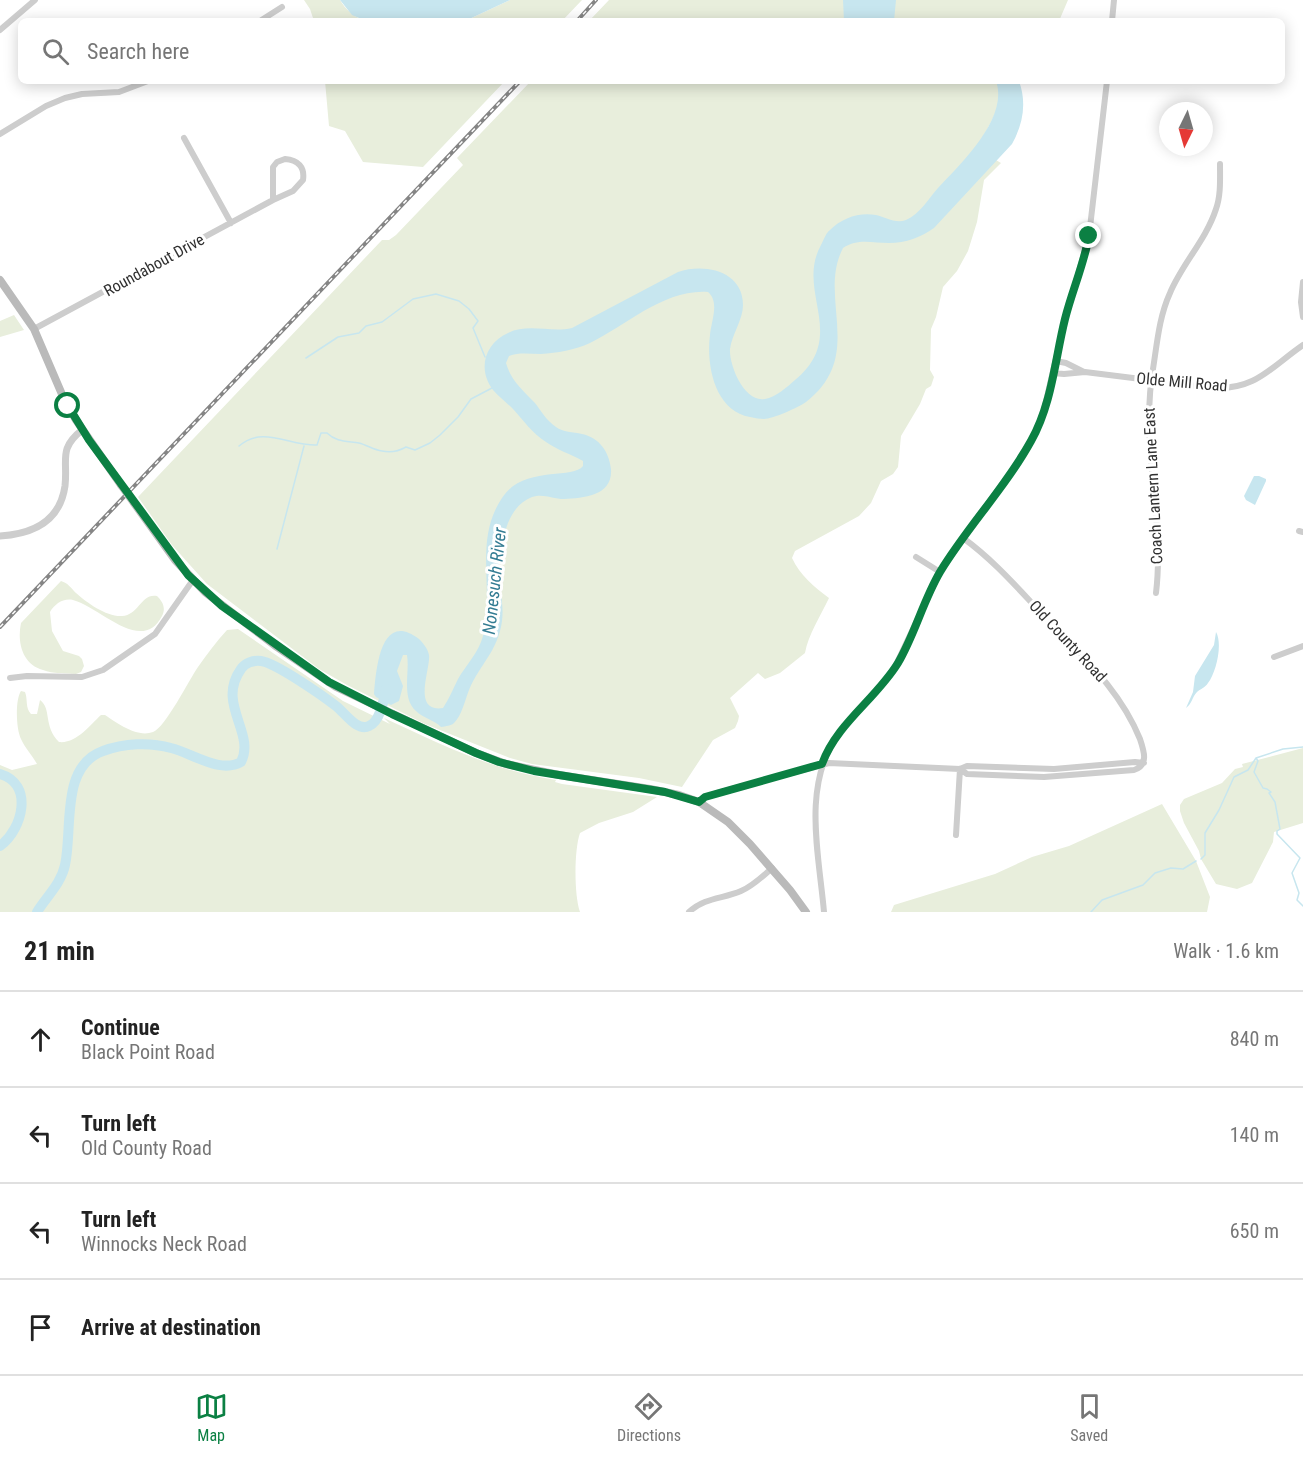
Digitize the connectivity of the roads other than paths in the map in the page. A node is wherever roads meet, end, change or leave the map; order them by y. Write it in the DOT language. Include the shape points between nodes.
graph roads {
  1 [pos="35,0"];
  2 [pos="1114,0"];
  3 [pos="282,7"];
  4 [pos="265,18"];
  5 [pos="1112,18"];
  6 [pos="0,30"];
  7 [pos="140,84"];
  8 [pos="1107,84"];
  9 [pos="0,134"];
  10 [pos="184,138"];
  11 [pos="1220,164"];
  12 [pos="273,200"];
  13 [pos="231,223"];
  14 [pos="0,280"];
  15 [pos="1303,282"];
  16 [pos="1303,317"];
  17 [pos="34,329"];
  18 [pos="1303,345"];
  19 [pos="1056,361"];
  20 [pos="1085,372"];
  21 [pos="1053,373"];
  22 [pos="1151,380"];
  23 [pos="82,430"];
  24 [pos="0,536"];
  25 [pos="963,538"];
  26 [pos="916,557"];
  27 [pos="940,572"];
  28 [pos="193,580"];
  29 [pos="1155,593"];
  30 [pos="1303,646"];
  31 [pos="1274,657"];
  32 [pos="10,678"];
  33 [pos="822,764"];
  34 [pos="960,769"];
  35 [pos="699,802"];
  36 [pos="956,835"];
  37 [pos="772,868"];
  38 [pos="689,912"];
  39 [pos="806,912"];
  40 [pos="824,912"];
  1 -- 6 [label="street"];
  2 -- 5 [label="street"];
  3 -- 4 [label="street"];
  7 -- 9 [label="street" via="119,92 69,97"];
  8 -- 19 [label="street" via="1092,222"];
  10 -- 13 [label="street"];
  11 -- 22 [label="street, Coach Lantern Lane East" via="1216,209 1166,302"];
  12 -- 12 [label="street, Roundabout Drive" via="303,182 304,171 298,162 285,159 274,165"];
  12 -- 13 [label="street, Roundabout Drive"];
  13 -- 17 [label="street, Roundabout Drive"];
  14 -- 17 [label="main road"];
  15 -- 16 [label="street"];
  17 -- 23 [label="main road"];
  18 -- 22 [label="street, Olde Mill Road" via="1262,376 1239,386 1213,388"];
  19 -- 20 [label="street, Olde Mill Road"];
  19 -- 21 [label="street"];
  20 -- 21 [label="street, Olde Mill Road"];
  20 -- 22 [label="street, Olde Mill Road"];
  21 -- 25 [label="street" via="1031,441"];
  22 -- 29 [label="street, Coach Lantern Lane East" via="1149,453 1158,549"];
  23 -- 24 [label="street" via="66,448 65,487 52,516 31,531"];
  23 -- 28 [label="main road, bridge"];
  25 -- 27 [label="street"];
  25 -- 34 [label="street, Old County Road" via="1004,573 1104,678 1129,715 1144,763 1054,769"];
  26 -- 27 [label="street"];
  27 -- 33 [label="street" via="898,663 839,733"];
  28 -- 32 [label="street" via="155,634 103,670 82,677"];
  28 -- 35 [label="main road" via="222,606 336,687 476,753 534,771 665,792"];
  30 -- 31 [label="street"];
  33 -- 34 [label="street, Old County Road"];
  33 -- 35 [label="street, Old County Road" via="705,797"];
  33 -- 40 [label="street" via="816,812"];
  34 -- 36 [label="street"];
  35 -- 37 [label="main road" via="728,822"];
  37 -- 38 [label="street" via="748,887 706,901"];
  37 -- 39 [label="main road"];
}
